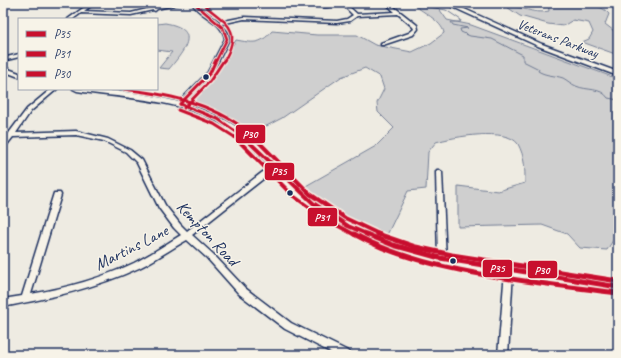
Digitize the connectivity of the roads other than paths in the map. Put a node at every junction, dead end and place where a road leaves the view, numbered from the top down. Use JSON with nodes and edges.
{"nodes":[{"id":1,"x":93,"y":3,"type":"edge"},
{"id":2,"x":147,"y":3,"type":"edge"},
{"id":3,"x":180,"y":3,"type":"edge"},
{"id":4,"x":206,"y":3,"type":"edge"},
{"id":5,"x":260,"y":3,"type":"edge"},
{"id":6,"x":386,"y":3,"type":"edge"},
{"id":7,"x":447,"y":3,"type":"edge"},
{"id":8,"x":456,"y":3,"type":"edge"},
{"id":9,"x":614,"y":3,"type":"edge"},
{"id":10,"x":194,"y":4,"type":"edge"},
{"id":11,"x":344,"y":4,"type":"edge"},
{"id":12,"x":618,"y":5,"type":"edge"},
{"id":13,"x":155,"y":10,"type":"junction"},
{"id":14,"x":80,"y":12,"type":"junction"},
{"id":15,"x":398,"y":13,"type":"junction"},
{"id":16,"x":356,"y":15,"type":"junction"},
{"id":17,"x":71,"y":18,"type":"edge"},
{"id":18,"x":218,"y":23,"type":"junction"},
{"id":19,"x":383,"y":44,"type":"dead end"},
{"id":20,"x":18,"y":55,"type":"edge"},
{"id":21,"x":3,"y":60,"type":"edge"},
{"id":22,"x":3,"y":69,"type":"edge"},
{"id":23,"x":618,"y":69,"type":"edge"},
{"id":24,"x":618,"y":74,"type":"edge"},
{"id":25,"x":18,"y":75,"type":"edge"},
{"id":26,"x":53,"y":90,"type":"edge"},
{"id":27,"x":86,"y":90,"type":"edge"},
{"id":28,"x":180,"y":104,"type":"junction"},
{"id":29,"x":11,"y":135,"type":"junction"},
{"id":30,"x":3,"y":146,"type":"edge"},
{"id":31,"x":275,"y":166,"type":"junction"},
{"id":32,"x":439,"y":172,"type":"dead end"},
{"id":33,"x":56,"y":195,"type":"dead end"},
{"id":34,"x":186,"y":236,"type":"junction"},
{"id":35,"x":442,"y":260,"type":"junction"},
{"id":36,"x":509,"y":271,"type":"junction"},
{"id":37,"x":618,"y":287,"type":"edge"},
{"id":38,"x":25,"y":299,"type":"junction"},
{"id":39,"x":3,"y":303,"type":"edge"},
{"id":40,"x":346,"y":355,"type":"edge"},
{"id":41,"x":503,"y":355,"type":"edge"}],
"edges":[{"from":1,"to":14,"type":"street"},
{"from":2,"to":13,"type":"street"},
{"from":3,"to":13,"type":"street"},
{"from":4,"to":10,"type":"street"},
{"from":5,"to":11,"type":"street"},
{"from":6,"to":15,"type":"street"},
{"from":7,"to":24,"type":"main road","name":"Veterans Parkway"},
{"from":8,"to":23,"type":"main road","name":"Veterans Parkway"},
{"from":9,"to":12,"type":"street"},
{"from":10,"to":18,"type":"street"},
{"from":11,"to":16,"type":"street"},
{"from":13,"to":14,"type":"street"},
{"from":14,"to":17,"type":"street"},
{"from":15,"to":16,"type":"street"},
{"from":15,"to":19,"type":"street"},
{"from":16,"to":18,"type":"street"},
{"from":18,"to":28,"type":"street"},
{"from":20,"to":21,"type":"street"},
{"from":22,"to":25,"type":"main road"},
{"from":26,"to":29,"type":"street"},
{"from":27,"to":28,"type":"main road"},
{"from":28,"to":31,"type":"main road"},
{"from":29,"to":30,"type":"street"},
{"from":29,"to":34,"type":"street","name":"Kempton Road"},
{"from":31,"to":34,"type":"street","name":"Martins Lane"},
{"from":31,"to":35,"type":"main road"},
{"from":32,"to":35,"type":"street"},
{"from":33,"to":38,"type":"street"},
{"from":34,"to":38,"type":"street","name":"Martins Lane"},
{"from":34,"to":40,"type":"street","name":"Kempton Road"},
{"from":35,"to":36,"type":"main road"},
{"from":36,"to":37,"type":"main road"},
{"from":36,"to":41,"type":"street"},
{"from":38,"to":39,"type":"street","name":"Martins Lane"}]}
